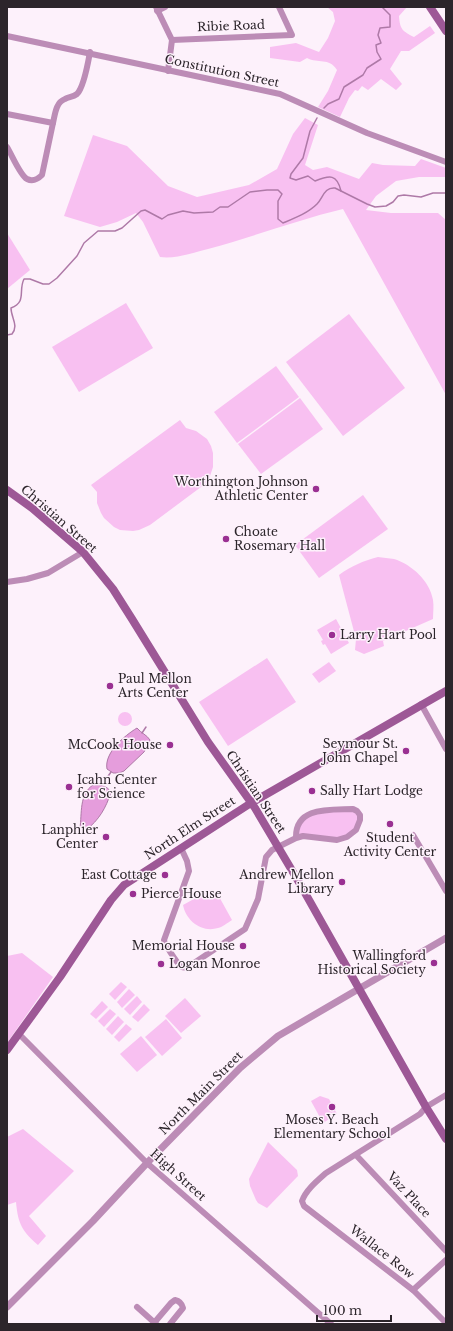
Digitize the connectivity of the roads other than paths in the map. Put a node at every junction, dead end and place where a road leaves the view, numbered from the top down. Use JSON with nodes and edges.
{"nodes":[{"id":1,"x":164,"y":7,"type":"edge"},
{"id":2,"x":279,"y":7,"type":"edge"},
{"id":3,"x":430,"y":7,"type":"edge"},
{"id":4,"x":156,"y":9,"type":"edge"},
{"id":5,"x":446,"y":31,"type":"edge"},
{"id":6,"x":7,"y":36,"type":"edge"},
{"id":7,"x":172,"y":40,"type":"junction"},
{"id":8,"x":90,"y":52,"type":"junction"},
{"id":9,"x":168,"y":71,"type":"junction"},
{"id":10,"x":7,"y":114,"type":"edge"},
{"id":11,"x":53,"y":123,"type":"junction"},
{"id":12,"x":7,"y":147,"type":"edge"},
{"id":13,"x":446,"y":162,"type":"edge"},
{"id":14,"x":7,"y":490,"type":"edge"},
{"id":15,"x":83,"y":552,"type":"junction"},
{"id":16,"x":7,"y":582,"type":"edge"},
{"id":17,"x":446,"y":691,"type":"edge"},
{"id":18,"x":421,"y":704,"type":"junction"},
{"id":19,"x":446,"y":748,"type":"edge"},
{"id":20,"x":251,"y":803,"type":"junction"},
{"id":21,"x":413,"y":835,"type":"dead end"},
{"id":22,"x":296,"y":838,"type":"junction"},
{"id":23,"x":278,"y":846,"type":"junction"},
{"id":24,"x":181,"y":848,"type":"junction"},
{"id":25,"x":446,"y":891,"type":"edge"},
{"id":26,"x":446,"y":938,"type":"edge"},
{"id":27,"x":359,"y":988,"type":"junction"},
{"id":28,"x":19,"y":1034,"type":"junction"},
{"id":29,"x":7,"y":1050,"type":"edge"},
{"id":30,"x":446,"y":1095,"type":"edge"},
{"id":31,"x":426,"y":1107,"type":"junction"},
{"id":32,"x":446,"y":1139,"type":"edge"},
{"id":33,"x":356,"y":1155,"type":"junction"},
{"id":34,"x":147,"y":1163,"type":"junction"},
{"id":35,"x":446,"y":1251,"type":"edge"},
{"id":36,"x":446,"y":1260,"type":"edge"},
{"id":37,"x":413,"y":1290,"type":"junction"},
{"id":38,"x":7,"y":1307,"type":"edge"},
{"id":39,"x":137,"y":1307,"type":"dead end"},
{"id":40,"x":155,"y":1323,"type":"edge"},
{"id":41,"x":446,"y":1323,"type":"edge"},
{"id":42,"x":170,"y":1324,"type":"edge"},
{"id":43,"x":331,"y":1324,"type":"edge"}],
"edges":[{"from":1,"to":4,"type":"street"},
{"from":2,"to":7,"type":"street","name":"Ribie Road"},
{"from":3,"to":5,"type":"main road"},
{"from":4,"to":7,"type":"street"},
{"from":6,"to":8,"type":"street","name":"Constitution Street"},
{"from":7,"to":9,"type":"street"},
{"from":8,"to":9,"type":"street","name":"Constitution Street"},
{"from":8,"to":11,"type":"street"},
{"from":9,"to":13,"type":"street","name":"Constitution Street"},
{"from":10,"to":11,"type":"street"},
{"from":11,"to":12,"type":"street"},
{"from":14,"to":15,"type":"main road","name":"Christian Street"},
{"from":15,"to":16,"type":"street"},
{"from":15,"to":20,"type":"main road","name":"Christian Street"},
{"from":17,"to":18,"type":"main road","name":"North Elm Street"},
{"from":18,"to":19,"type":"street"},
{"from":18,"to":20,"type":"main road","name":"North Elm Street"},
{"from":20,"to":23,"type":"main road","name":"Christian Street"},
{"from":20,"to":24,"type":"main road","name":"North Elm Street"},
{"from":21,"to":25,"type":"street"},
{"from":22,"to":22,"type":"street"},
{"from":22,"to":23,"type":"street"},
{"from":23,"to":24,"type":"street"},
{"from":23,"to":27,"type":"main road","name":"Christian Street"},
{"from":24,"to":28,"type":"main road","name":"North Elm Street"},
{"from":26,"to":27,"type":"street","name":"North Main Street"},
{"from":27,"to":31,"type":"main road","name":"Christian Street"},
{"from":27,"to":34,"type":"street","name":"North Main Street"},
{"from":28,"to":29,"type":"main road","name":"North Elm Street"},
{"from":28,"to":34,"type":"street","name":"High Street"},
{"from":30,"to":31,"type":"street"},
{"from":31,"to":32,"type":"main road","name":"Christian Street"},
{"from":31,"to":33,"type":"street"},
{"from":33,"to":35,"type":"street","name":"Vaz Place"},
{"from":33,"to":37,"type":"street","name":"Wallace Row"},
{"from":34,"to":38,"type":"street","name":"North Main Street"},
{"from":34,"to":43,"type":"street","name":"High Street"},
{"from":36,"to":37,"type":"street"},
{"from":37,"to":41,"type":"street","name":"Wallace Row"},
{"from":39,"to":40,"type":"street"},
{"from":40,"to":42,"type":"street"}]}
